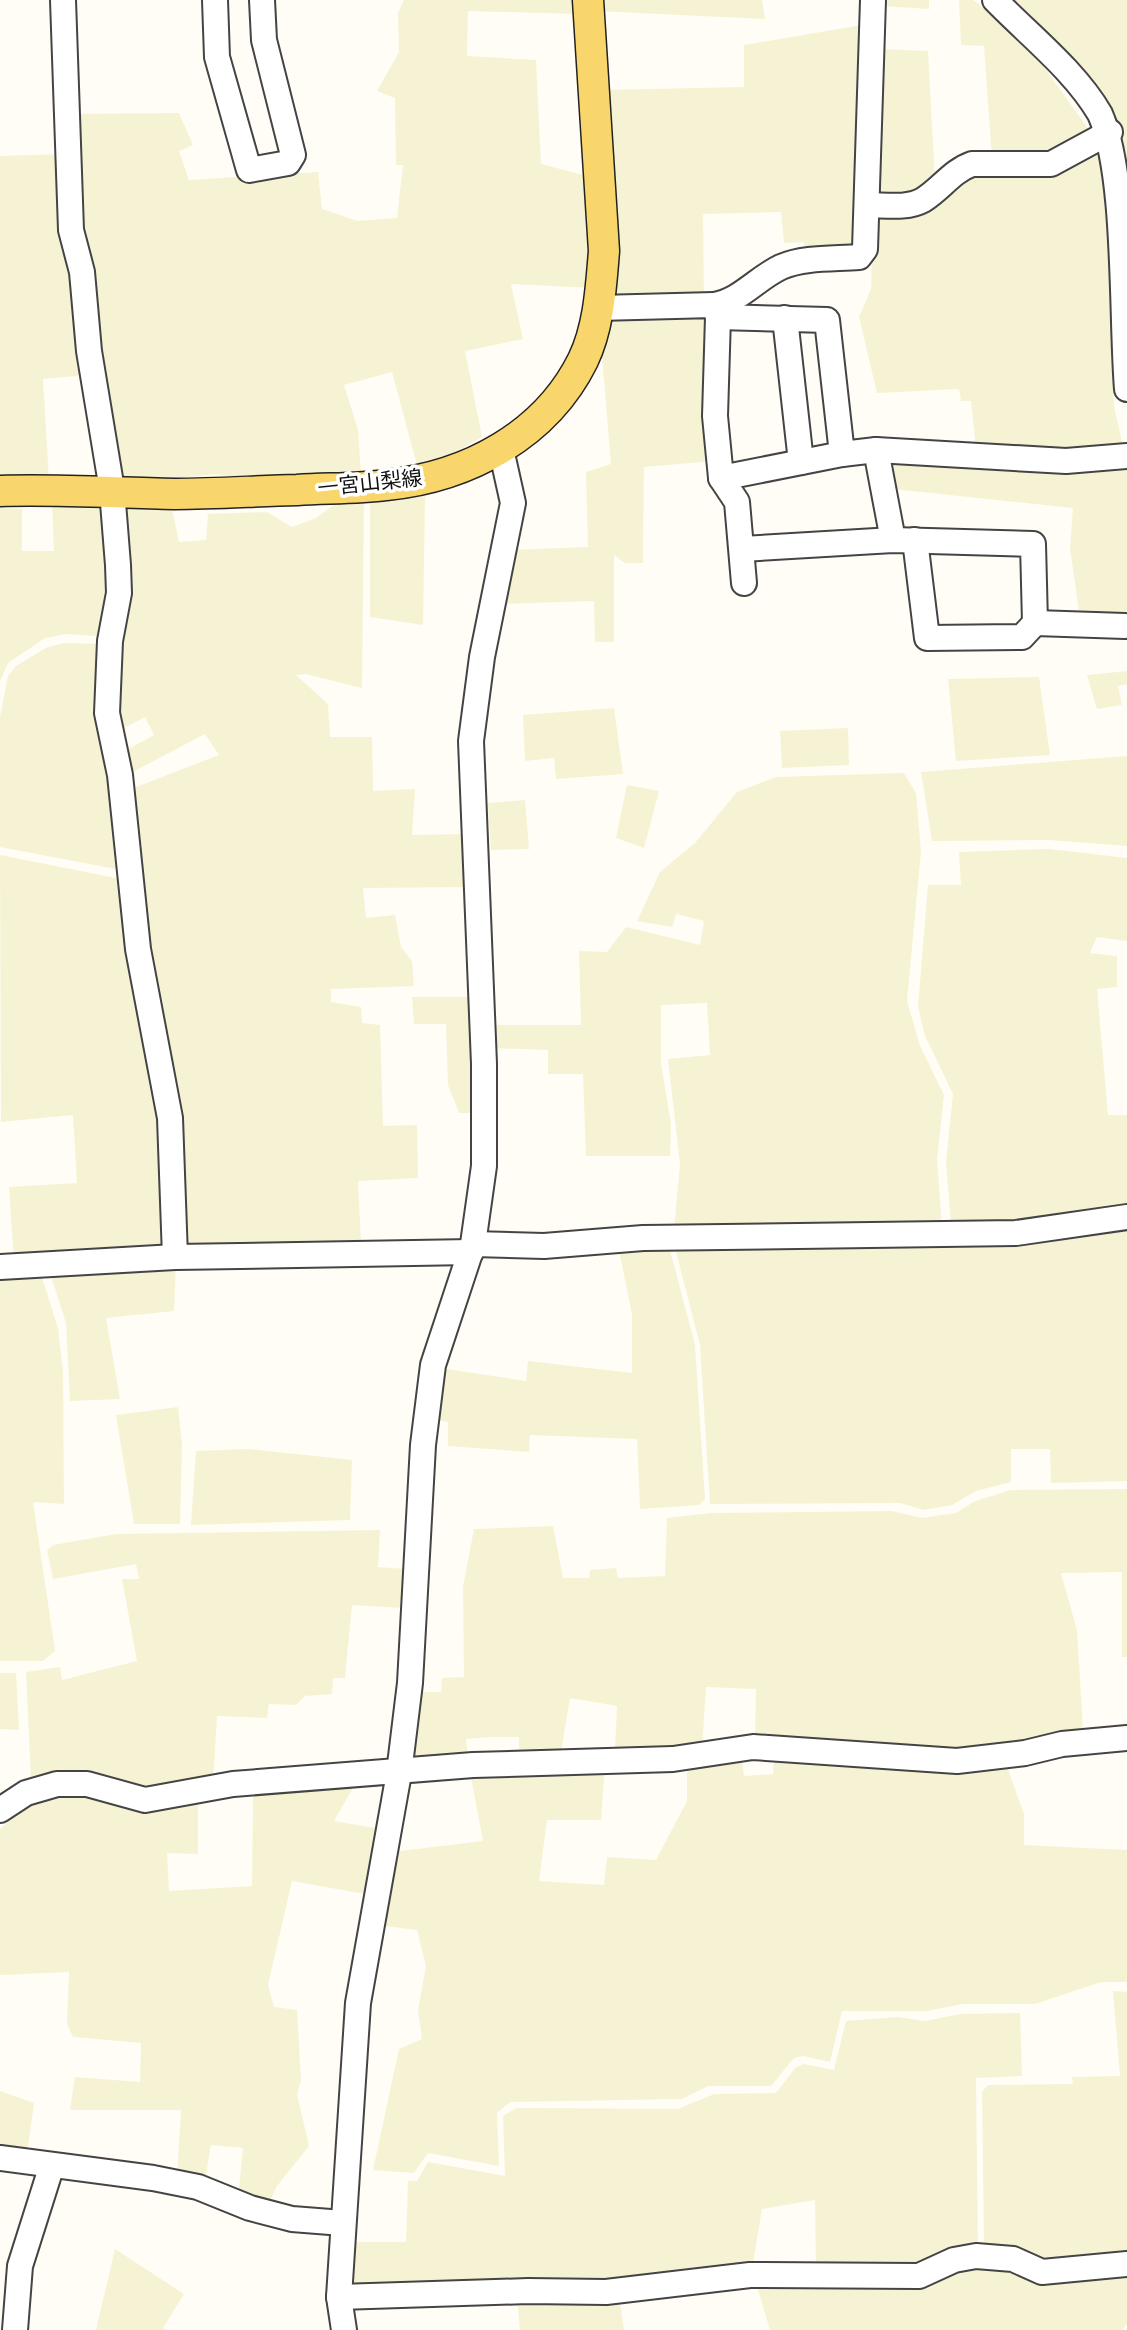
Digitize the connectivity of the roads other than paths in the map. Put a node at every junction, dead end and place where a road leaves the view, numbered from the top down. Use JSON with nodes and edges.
{"nodes":[{"id":1,"x":63,"y":0,"type":"edge"},
{"id":2,"x":215,"y":0,"type":"edge"},
{"id":3,"x":262,"y":0,"type":"edge"},
{"id":4,"x":588,"y":0,"type":"edge"},
{"id":5,"x":873,"y":0,"type":"edge"},
{"id":6,"x":995,"y":0,"type":"edge"},
{"id":7,"x":1110,"y":132,"type":"junction"},
{"id":8,"x":868,"y":205,"type":"junction"},
{"id":9,"x":598,"y":308,"type":"junction"},
{"id":10,"x":716,"y":311,"type":"junction"},
{"id":11,"x":785,"y":318,"type":"junction"},
{"id":12,"x":1127,"y":389,"type":"edge"},
{"id":13,"x":501,"y":449,"type":"junction"},
{"id":14,"x":876,"y":450,"type":"junction"},
{"id":15,"x":842,"y":454,"type":"junction"},
{"id":16,"x":1127,"y":456,"type":"edge"},
{"id":17,"x":801,"y":462,"type":"junction"},
{"id":18,"x":721,"y":478,"type":"junction"},
{"id":19,"x":112,"y":490,"type":"junction"},
{"id":20,"x":0,"y":491,"type":"edge"},
{"id":21,"x":904,"y":540,"type":"junction"},
{"id":22,"x":742,"y":549,"type":"junction"},
{"id":23,"x":744,"y":583,"type":"dead end"},
{"id":24,"x":1035,"y":623,"type":"junction"},
{"id":25,"x":1125,"y":626,"type":"dead end"},
{"id":26,"x":1127,"y":1217,"type":"edge"},
{"id":27,"x":472,"y":1248,"type":"junction"},
{"id":28,"x":175,"y":1257,"type":"junction"},
{"id":29,"x":0,"y":1267,"type":"edge"},
{"id":30,"x":1127,"y":1738,"type":"edge"},
{"id":31,"x":399,"y":1773,"type":"junction"},
{"id":32,"x":0,"y":1810,"type":"edge"},
{"id":33,"x":0,"y":2158,"type":"edge"},
{"id":34,"x":52,"y":2165,"type":"junction"},
{"id":35,"x":343,"y":2223,"type":"junction"},
{"id":36,"x":1127,"y":2264,"type":"edge"},
{"id":37,"x":339,"y":2297,"type":"junction"},
{"id":38,"x":15,"y":2330,"type":"edge"},
{"id":39,"x":344,"y":2330,"type":"edge"}],
"edges":[{"from":1,"to":19,"type":"street"},
{"from":2,"to":3,"type":"street"},
{"from":4,"to":9,"type":"main road","name":"一宮山梨線"},
{"from":5,"to":8,"type":"street"},
{"from":6,"to":7,"type":"street"},
{"from":7,"to":8,"type":"street"},
{"from":7,"to":12,"type":"street"},
{"from":8,"to":10,"type":"street"},
{"from":9,"to":10,"type":"street"},
{"from":9,"to":13,"type":"main road","name":"一宮山梨線"},
{"from":10,"to":11,"type":"street"},
{"from":10,"to":18,"type":"street"},
{"from":11,"to":15,"type":"street"},
{"from":11,"to":17,"type":"street"},
{"from":13,"to":19,"type":"main road","name":"一宮山梨線"},
{"from":13,"to":27,"type":"street"},
{"from":14,"to":15,"type":"street"},
{"from":14,"to":16,"type":"street"},
{"from":14,"to":21,"type":"street"},
{"from":15,"to":17,"type":"street"},
{"from":17,"to":18,"type":"street"},
{"from":18,"to":22,"type":"street"},
{"from":19,"to":20,"type":"main road","name":"一宮山梨線"},
{"from":19,"to":28,"type":"street"},
{"from":21,"to":22,"type":"street"},
{"from":21,"to":24,"type":"street"},
{"from":21,"to":24,"type":"street"},
{"from":22,"to":23,"type":"street"},
{"from":24,"to":25,"type":"street"},
{"from":26,"to":27,"type":"street"},
{"from":27,"to":28,"type":"street"},
{"from":27,"to":31,"type":"street"},
{"from":28,"to":29,"type":"street"},
{"from":30,"to":31,"type":"street"},
{"from":31,"to":32,"type":"street"},
{"from":31,"to":35,"type":"street"},
{"from":33,"to":34,"type":"street"},
{"from":34,"to":35,"type":"street"},
{"from":34,"to":38,"type":"street"},
{"from":35,"to":37,"type":"street"},
{"from":36,"to":37,"type":"street"},
{"from":37,"to":39,"type":"street"}]}
